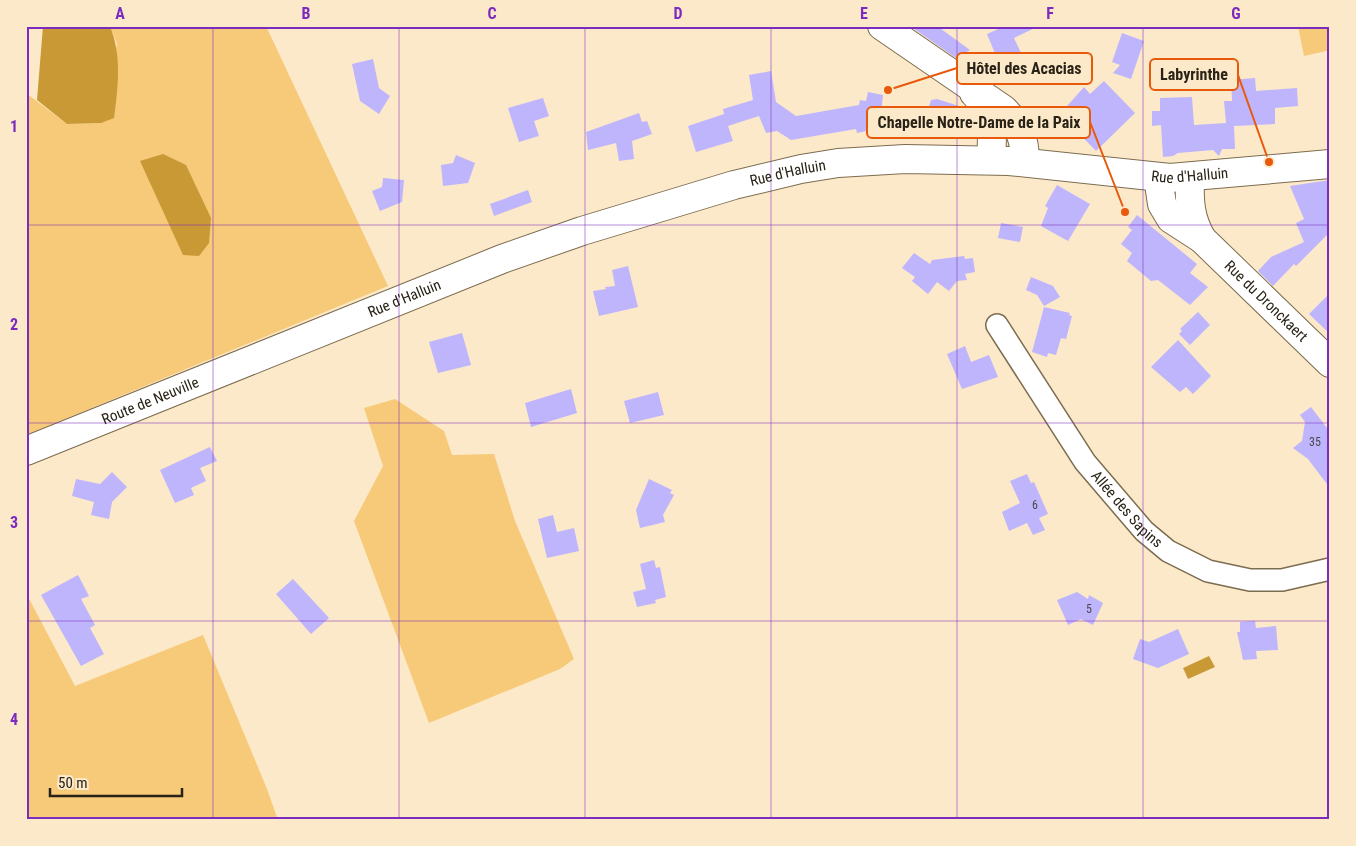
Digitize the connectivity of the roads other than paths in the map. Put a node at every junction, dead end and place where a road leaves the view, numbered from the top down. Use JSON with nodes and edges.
{"nodes":[{"id":1,"x":882,"y":26,"type":"edge"},
{"id":2,"x":966,"y":85,"type":"junction"},
{"id":3,"x":991,"y":160,"type":"junction"},
{"id":4,"x":1025,"y":161,"type":"junction"},
{"id":5,"x":1330,"y":164,"type":"edge"},
{"id":6,"x":1158,"y":177,"type":"junction"},
{"id":7,"x":1190,"y":177,"type":"junction"},
{"id":8,"x":1202,"y":240,"type":"junction"},
{"id":9,"x":997,"y":324,"type":"dead end"},
{"id":10,"x":274,"y":351,"type":"joint"},
{"id":11,"x":1330,"y":363,"type":"edge"},
{"id":12,"x":26,"y":451,"type":"edge"},
{"id":13,"x":1330,"y":569,"type":"edge"}],
"edges":[{"from":1,"to":2,"type":"main road"},
{"from":2,"to":3,"type":"main road"},
{"from":2,"to":4,"type":"main road"},
{"from":3,"to":4,"type":"main road","name":"Rue d'Halluin"},
{"from":3,"to":10,"type":"main road","name":"Rue d'Halluin"},
{"from":4,"to":6,"type":"main road","name":"Rue d'Halluin"},
{"from":5,"to":7,"type":"main road","name":"Rue d'Halluin"},
{"from":6,"to":7,"type":"main road","name":"Rue d'Halluin"},
{"from":6,"to":8,"type":"main road","name":"Rue du Dronckaert"},
{"from":7,"to":8,"type":"main road","name":"Rue du Dronckaert"},
{"from":8,"to":11,"type":"main road","name":"Rue du Dronckaert"},
{"from":9,"to":13,"type":"street","name":"Allée des Sapins"},
{"from":10,"to":12,"type":"main road","name":"Route de Neuville"}]}
